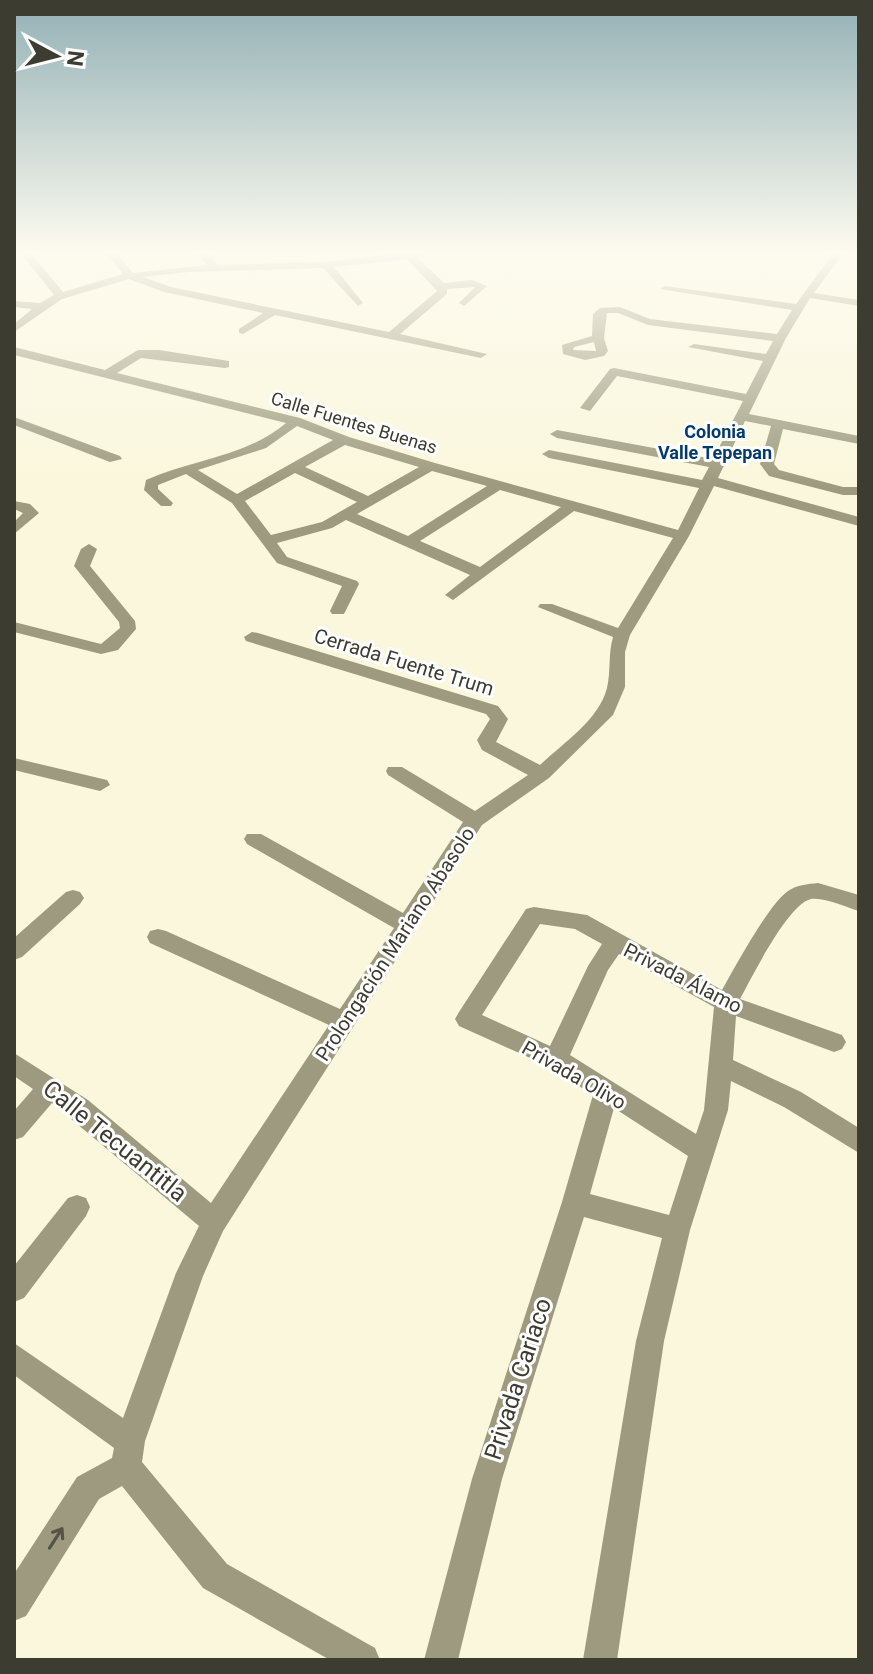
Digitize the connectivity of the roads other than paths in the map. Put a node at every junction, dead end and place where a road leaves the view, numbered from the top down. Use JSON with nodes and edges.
{"nodes":[{"id":1,"x":246,"y":329,"type":"edge"},
{"id":2,"x":357,"y":329,"type":"edge"},
{"id":3,"x":399,"y":329,"type":"edge"},
{"id":4,"x":598,"y":329,"type":"edge"},
{"id":5,"x":707,"y":329,"type":"edge"},
{"id":6,"x":786,"y":329,"type":"edge"},
{"id":7,"x":243,"y":331,"type":"dead end"},
{"id":8,"x":391,"y":336,"type":"junction"},
{"id":9,"x":598,"y":338,"type":"dead end"},
{"id":10,"x":780,"y":338,"type":"junction"},
{"id":11,"x":694,"y":347,"type":"dead end"},
{"id":12,"x":14,"y":351,"type":"edge"},
{"id":13,"x":481,"y":354,"type":"dead end"},
{"id":14,"x":769,"y":358,"type":"junction"},
{"id":15,"x":225,"y":364,"type":"dead end"},
{"id":16,"x":107,"y":374,"type":"junction"},
{"id":17,"x":744,"y":407,"type":"junction"},
{"id":18,"x":586,"y":408,"type":"dead end"},
{"id":19,"x":14,"y":421,"type":"edge"},
{"id":20,"x":295,"y":421,"type":"junction"},
{"id":21,"x":778,"y":424,"type":"junction"},
{"id":22,"x":557,"y":434,"type":"dead end"},
{"id":23,"x":344,"y":440,"type":"junction"},
{"id":24,"x":859,"y":440,"type":"edge"},
{"id":25,"x":549,"y":454,"type":"dead end"},
{"id":26,"x":115,"y":459,"type":"dead end"},
{"id":27,"x":430,"y":466,"type":"junction"},
{"id":28,"x":296,"y":468,"type":"junction"},
{"id":29,"x":188,"y":469,"type":"junction"},
{"id":30,"x":711,"y":476,"type":"junction"},
{"id":31,"x":498,"y":485,"type":"junction"},
{"id":32,"x":859,"y":491,"type":"edge"},
{"id":33,"x":237,"y":500,"type":"junction"},
{"id":34,"x":370,"y":502,"type":"junction"},
{"id":35,"x":166,"y":503,"type":"dead end"},
{"id":36,"x":14,"y":505,"type":"edge"},
{"id":37,"x":571,"y":506,"type":"junction"},
{"id":38,"x":347,"y":515,"type":"junction"},
{"id":39,"x":859,"y":522,"type":"edge"},
{"id":40,"x":14,"y":530,"type":"edge"},
{"id":41,"x":682,"y":536,"type":"junction"},
{"id":42,"x":266,"y":541,"type":"junction"},
{"id":43,"x":410,"y":541,"type":"junction"},
{"id":44,"x":89,"y":549,"type":"dead end"},
{"id":45,"x":482,"y":574,"type":"junction"},
{"id":46,"x":453,"y":595,"type":"dead end"},
{"id":47,"x":546,"y":607,"type":"dead end"},
{"id":48,"x":338,"y":611,"type":"dead end"},
{"id":49,"x":14,"y":627,"type":"edge"},
{"id":50,"x":622,"y":635,"type":"junction"},
{"id":51,"x":252,"y":637,"type":"dead end"},
{"id":52,"x":14,"y":764,"type":"edge"},
{"id":53,"x":395,"y":771,"type":"dead end"},
{"id":54,"x":542,"y":774,"type":"junction"},
{"id":55,"x":100,"y":785,"type":"dead end"},
{"id":56,"x":475,"y":820,"type":"junction"},
{"id":57,"x":254,"y":839,"type":"dead end"},
{"id":58,"x":73,"y":898,"type":"dead end"},
{"id":59,"x":859,"y":903,"type":"edge"},
{"id":60,"x":534,"y":915,"type":"joint"},
{"id":61,"x":407,"y":925,"type":"junction"},
{"id":62,"x":158,"y":937,"type":"dead end"},
{"id":63,"x":615,"y":942,"type":"junction"},
{"id":64,"x":14,"y":951,"type":"edge"},
{"id":65,"x":726,"y":1003,"type":"junction"},
{"id":66,"x":346,"y":1022,"type":"junction"},
{"id":67,"x":834,"y":1042,"type":"dead end"},
{"id":68,"x":556,"y":1059,"type":"junction"},
{"id":69,"x":14,"y":1063,"type":"edge"},
{"id":70,"x":721,"y":1066,"type":"junction"},
{"id":71,"x":50,"y":1087,"type":"junction"},
{"id":72,"x":606,"y":1093,"type":"junction"},
{"id":73,"x":14,"y":1129,"type":"edge"},
{"id":74,"x":859,"y":1142,"type":"edge"},
{"id":75,"x":702,"y":1151,"type":"junction"},
{"id":76,"x":575,"y":1202,"type":"junction"},
{"id":77,"x":77,"y":1207,"type":"dead end"},
{"id":78,"x":214,"y":1222,"type":"junction"},
{"id":79,"x":677,"y":1230,"type":"junction"},
{"id":80,"x":14,"y":1288,"type":"edge"},
{"id":81,"x":14,"y":1357,"type":"edge"},
{"id":82,"x":128,"y":1454,"type":"junction"},
{"id":83,"x":14,"y":1604,"type":"edge"},
{"id":84,"x":363,"y":1660,"type":"edge"},
{"id":85,"x":441,"y":1660,"type":"edge"},
{"id":86,"x":600,"y":1660,"type":"edge"}],
"edges":[{"from":1,"to":7,"type":"street"},
{"from":2,"to":8,"type":"street"},
{"from":3,"to":8,"type":"street"},
{"from":4,"to":9,"type":"street"},
{"from":5,"to":10,"type":"street"},
{"from":6,"to":10,"type":"street","name":"Prolongación Mariano Abasolo"},
{"from":8,"to":13,"type":"street"},
{"from":10,"to":14,"type":"street","name":"Prolongación Mariano Abasolo"},
{"from":11,"to":14,"type":"street"},
{"from":12,"to":16,"type":"street","name":"Calle Fuentes Buenas"},
{"from":14,"to":17,"type":"street","name":"Prolongación Mariano Abasolo"},
{"from":15,"to":16,"type":"street"},
{"from":16,"to":20,"type":"street","name":"Calle Fuentes Buenas"},
{"from":17,"to":18,"type":"street"},
{"from":17,"to":21,"type":"street"},
{"from":17,"to":30,"type":"street","name":"Prolongación Mariano Abasolo"},
{"from":19,"to":26,"type":"street"},
{"from":20,"to":23,"type":"street","name":"Calle Fuentes Buenas"},
{"from":20,"to":29,"type":"street"},
{"from":21,"to":24,"type":"street"},
{"from":21,"to":32,"type":"street"},
{"from":22,"to":30,"type":"street"},
{"from":23,"to":27,"type":"street","name":"Calle Fuentes Buenas"},
{"from":23,"to":28,"type":"street"},
{"from":25,"to":30,"type":"street"},
{"from":27,"to":31,"type":"street","name":"Calle Fuentes Buenas"},
{"from":27,"to":34,"type":"street"},
{"from":28,"to":33,"type":"street"},
{"from":28,"to":34,"type":"street"},
{"from":29,"to":33,"type":"street"},
{"from":29,"to":35,"type":"street"},
{"from":30,"to":39,"type":"street"},
{"from":30,"to":41,"type":"street","name":"Prolongación Mariano Abasolo"},
{"from":31,"to":37,"type":"street","name":"Calle Fuentes Buenas"},
{"from":31,"to":43,"type":"street"},
{"from":33,"to":42,"type":"street"},
{"from":34,"to":38,"type":"street"},
{"from":36,"to":40,"type":"street"},
{"from":37,"to":41,"type":"street","name":"Calle Fuentes Buenas"},
{"from":37,"to":45,"type":"street"},
{"from":38,"to":42,"type":"street"},
{"from":38,"to":43,"type":"street"},
{"from":41,"to":50,"type":"street","name":"Prolongación Mariano Abasolo"},
{"from":42,"to":48,"type":"street"},
{"from":43,"to":45,"type":"street"},
{"from":44,"to":49,"type":"street"},
{"from":45,"to":46,"type":"street"},
{"from":47,"to":50,"type":"street"},
{"from":50,"to":54,"type":"street","name":"Prolongación Mariano Abasolo"},
{"from":51,"to":54,"type":"street","name":"Cerrada Fuente Trum"},
{"from":52,"to":55,"type":"street"},
{"from":53,"to":56,"type":"street"},
{"from":54,"to":56,"type":"street","name":"Prolongación Mariano Abasolo"},
{"from":56,"to":61,"type":"street","name":"Prolongación Mariano Abasolo"},
{"from":57,"to":61,"type":"street"},
{"from":58,"to":64,"type":"street"},
{"from":59,"to":65,"type":"street"},
{"from":60,"to":63,"type":"street","name":"Privada Álamo"},
{"from":60,"to":68,"type":"street","name":"Privada Olivo"},
{"from":61,"to":66,"type":"street","name":"Prolongación Mariano Abasolo"},
{"from":62,"to":66,"type":"street"},
{"from":63,"to":65,"type":"street","name":"Privada Álamo"},
{"from":63,"to":68,"type":"street"},
{"from":65,"to":67,"type":"street","name":"Privada Álamo"},
{"from":65,"to":70,"type":"street"},
{"from":66,"to":78,"type":"street","name":"Prolongación Mariano Abasolo"},
{"from":68,"to":72,"type":"street","name":"Privada Olivo"},
{"from":69,"to":71,"type":"street","name":"Calle Tecuantitla"},
{"from":70,"to":74,"type":"street"},
{"from":70,"to":75,"type":"street"},
{"from":71,"to":73,"type":"street"},
{"from":71,"to":78,"type":"street","name":"Calle Tecuantitla"},
{"from":72,"to":75,"type":"street","name":"Privada Olivo"},
{"from":72,"to":76,"type":"street","name":"Privada Cariaco"},
{"from":75,"to":79,"type":"street"},
{"from":76,"to":79,"type":"street"},
{"from":76,"to":85,"type":"street","name":"Privada Cariaco"},
{"from":77,"to":80,"type":"street"},
{"from":78,"to":82,"type":"street","name":"Prolongación Mariano Abasolo"},
{"from":79,"to":86,"type":"street"},
{"from":81,"to":82,"type":"street"},
{"from":83,"to":82,"type":"street","one_way":true},
{"from":82,"to":84,"type":"street"}]}
